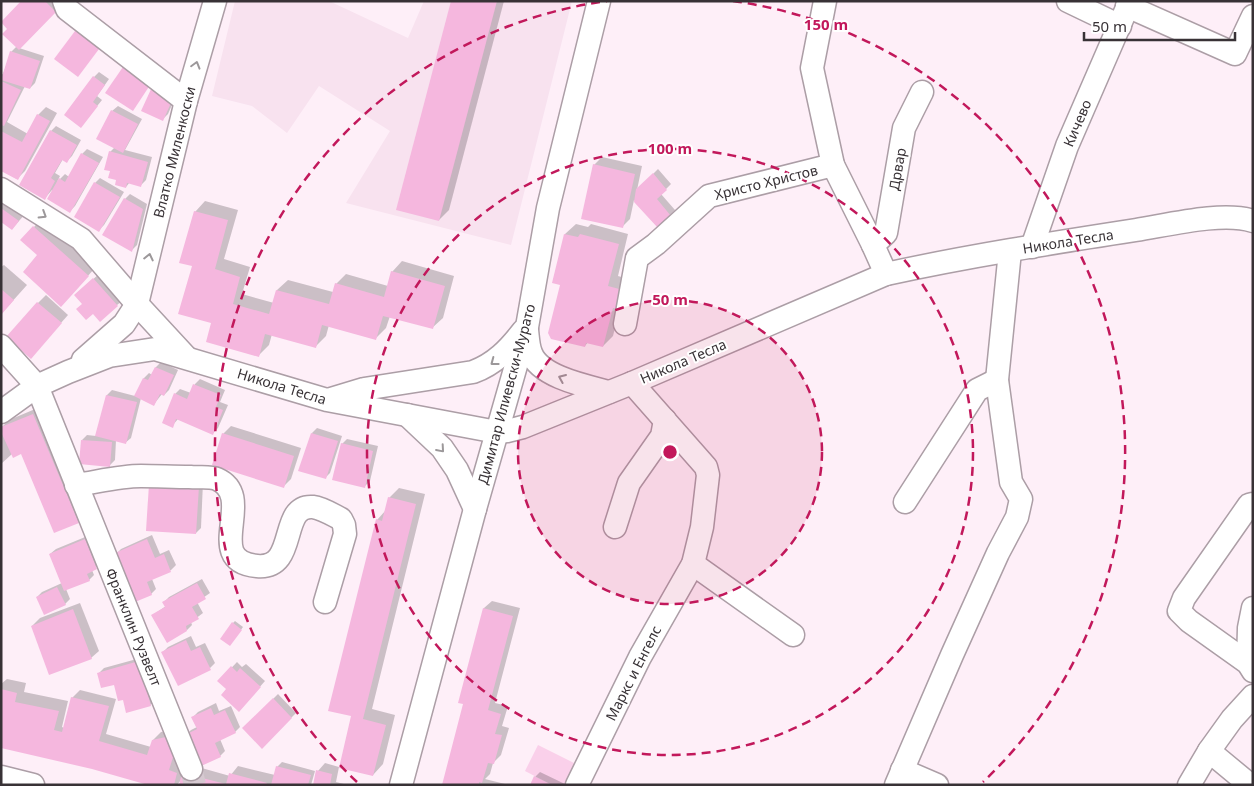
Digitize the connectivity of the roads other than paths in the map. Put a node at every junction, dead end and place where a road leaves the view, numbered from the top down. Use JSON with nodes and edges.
{"nodes":[{"id":1,"x":64,"y":1,"type":"edge"},
{"id":2,"x":215,"y":1,"type":"edge"},
{"id":3,"x":599,"y":1,"type":"edge"},
{"id":4,"x":825,"y":1,"type":"edge"},
{"id":5,"x":1068,"y":1,"type":"edge"},
{"id":6,"x":1126,"y":11,"type":"edge"},
{"id":7,"x":1253,"y":16,"type":"edge"},
{"id":8,"x":922,"y":92,"type":"dead end"},
{"id":9,"x":186,"y":101,"type":"junction"},
{"id":10,"x":833,"y":165,"type":"junction"},
{"id":11,"x":1,"y":189,"type":"edge"},
{"id":12,"x":1253,"y":221,"type":"edge"},
{"id":13,"x":873,"y":245,"type":"junction"},
{"id":14,"x":1021,"y":249,"type":"junction"},
{"id":15,"x":886,"y":274,"type":"junction"},
{"id":16,"x":137,"y":304,"type":"junction"},
{"id":17,"x":625,"y":324,"type":"dead end"},
{"id":18,"x":527,"y":327,"type":"junction"},
{"id":19,"x":1,"y":346,"type":"edge"},
{"id":20,"x":186,"y":357,"type":"junction"},
{"id":21,"x":68,"y":372,"type":"junction"},
{"id":22,"x":997,"y":380,"type":"junction"},
{"id":23,"x":632,"y":383,"type":"junction"},
{"id":24,"x":36,"y":386,"type":"junction"},
{"id":25,"x":609,"y":392,"type":"junction"},
{"id":26,"x":327,"y":400,"type":"junction"},
{"id":27,"x":1,"y":412,"type":"edge"},
{"id":28,"x":406,"y":415,"type":"junction"},
{"id":29,"x":665,"y":420,"type":"junction"},
{"id":30,"x":497,"y":432,"type":"junction"},
{"id":31,"x":76,"y":485,"type":"junction"},
{"id":32,"x":905,"y":502,"type":"dead end"},
{"id":33,"x":1253,"y":504,"type":"edge"},
{"id":34,"x":475,"y":509,"type":"junction"},
{"id":35,"x":615,"y":527,"type":"dead end"},
{"id":36,"x":693,"y":564,"type":"junction"},
{"id":37,"x":325,"y":602,"type":"dead end"},
{"id":38,"x":1253,"y":608,"type":"edge"},
{"id":39,"x":793,"y":635,"type":"dead end"},
{"id":40,"x":1250,"y":667,"type":"edge"},
{"id":41,"x":1253,"y":696,"type":"edge"},
{"id":42,"x":1209,"y":751,"type":"junction"},
{"id":43,"x":192,"y":769,"type":"tunnel mouth"},
{"id":44,"x":1,"y":777,"type":"edge"},
{"id":45,"x":899,"y":778,"type":"edge"},
{"id":46,"x":33,"y":785,"type":"edge"},
{"id":47,"x":401,"y":785,"type":"edge"},
{"id":48,"x":577,"y":785,"type":"edge"},
{"id":49,"x":937,"y":785,"type":"edge"},
{"id":50,"x":1189,"y":785,"type":"edge"},
{"id":51,"x":1250,"y":785,"type":"edge"}],
"edges":[{"from":1,"to":9,"type":"street"},
{"from":9,"to":2,"type":"street","name":"Влатко Миленкоски","one_way":true},
{"from":3,"to":18,"type":"street","name":"Димитар Илиевски-Мурато"},
{"from":4,"to":10,"type":"street"},
{"from":5,"to":6,"type":"street"},
{"from":6,"to":7,"type":"street"},
{"from":6,"to":14,"type":"street","name":"Кичево"},
{"from":8,"to":13,"type":"street","name":"Дрвар"},
{"from":16,"to":9,"type":"street","name":"Влатко Миленкоски","one_way":true},
{"from":10,"to":13,"type":"street","name":"Христо Христов"},
{"from":10,"to":17,"type":"street","name":"Христо Христов"},
{"from":11,"to":16,"type":"street","one_way":true},
{"from":12,"to":14,"type":"street","name":"Никола Тесла"},
{"from":13,"to":15,"type":"street","name":"Христо Христов"},
{"from":14,"to":15,"type":"street","name":"Никола Тесла"},
{"from":14,"to":22,"type":"street","name":"Кичево"},
{"from":15,"to":23,"type":"street","name":"Никола Тесла"},
{"from":16,"to":20,"type":"street"},
{"from":16,"to":21,"type":"street"},
{"from":25,"to":18,"type":"street","one_way":true},
{"from":18,"to":26,"type":"street","one_way":true},
{"from":18,"to":30,"type":"street","name":"Димитар Илиевски-Мурато"},
{"from":19,"to":24,"type":"street","name":"Франклин Рузвелт"},
{"from":20,"to":21,"type":"street","name":"Никола Тесла"},
{"from":20,"to":26,"type":"street","name":"Никола Тесла"},
{"from":21,"to":24,"type":"street"},
{"from":22,"to":32,"type":"street"},
{"from":22,"to":45,"type":"street","name":"Кичево"},
{"from":23,"to":25,"type":"street","name":"Никола Тесла"},
{"from":23,"to":29,"type":"street","name":"Маркс и Енгелс"},
{"from":24,"to":27,"type":"street"},
{"from":24,"to":31,"type":"street","name":"Франклин Рузвелт"},
{"from":25,"to":30,"type":"street","name":"Никола Тесла"},
{"from":26,"to":28,"type":"street","name":"Никола Тесла"},
{"from":28,"to":30,"type":"street","name":"Никола Тесла"},
{"from":28,"to":34,"type":"street","one_way":true},
{"from":29,"to":35,"type":"street"},
{"from":29,"to":36,"type":"street","name":"Маркс и Енгелс"},
{"from":30,"to":34,"type":"street","name":"Димитар Илиевски-Мурато"},
{"from":31,"to":37,"type":"street"},
{"from":31,"to":43,"type":"street","name":"Франклин Рузвелт"},
{"from":33,"to":40,"type":"street"},
{"from":34,"to":47,"type":"street","name":"Димитар Илиевски-Мурато"},
{"from":36,"to":39,"type":"street"},
{"from":36,"to":48,"type":"street","name":"Маркс и Енгелс"},
{"from":38,"to":40,"type":"street"},
{"from":41,"to":42,"type":"street"},
{"from":42,"to":50,"type":"street"},
{"from":42,"to":51,"type":"street"},
{"from":44,"to":46,"type":"street"},
{"from":45,"to":49,"type":"street"}]}
